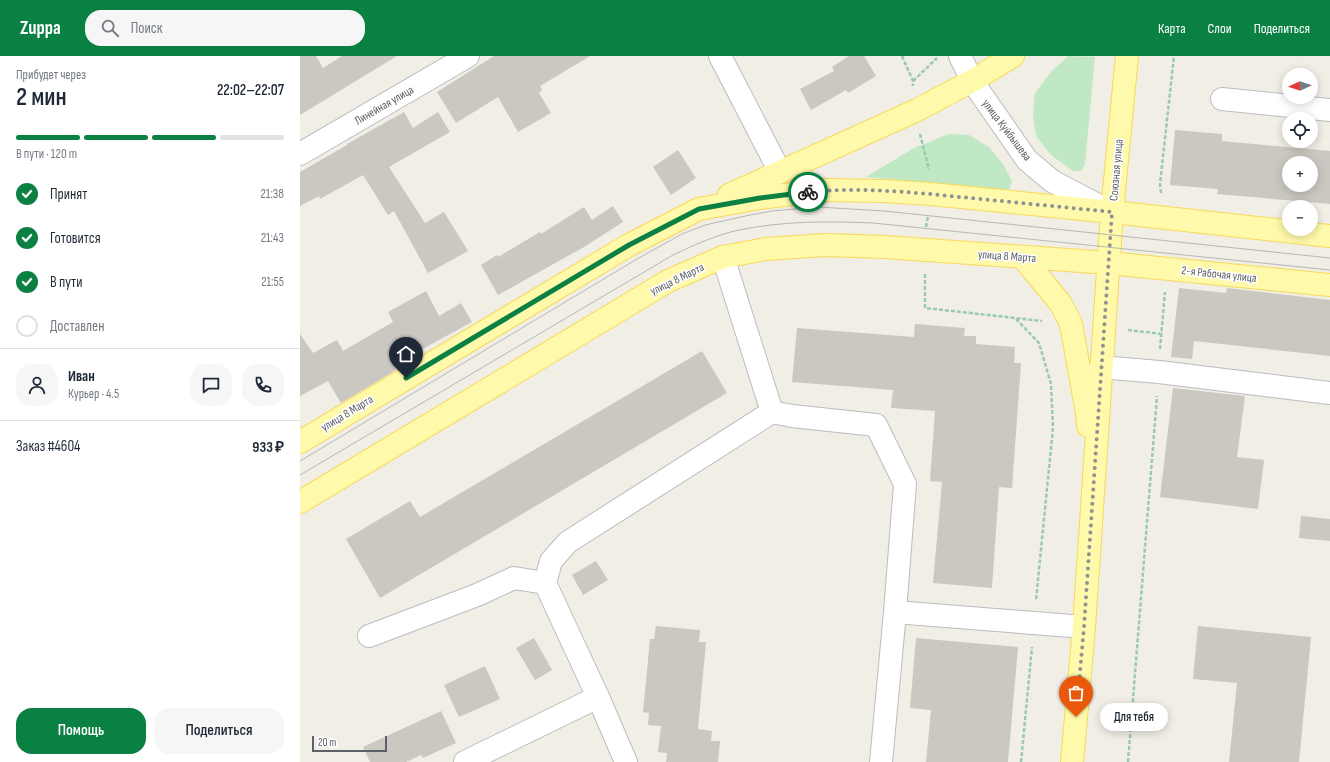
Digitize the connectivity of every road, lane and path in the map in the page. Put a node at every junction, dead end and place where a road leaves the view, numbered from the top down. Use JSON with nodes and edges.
{"nodes":[{"id":1,"x":468,"y":56,"type":"edge"},
{"id":2,"x":720,"y":56,"type":"edge"},
{"id":3,"x":902,"y":56,"type":"edge"},
{"id":4,"x":939,"y":56,"type":"edge"},
{"id":5,"x":960,"y":56,"type":"edge"},
{"id":6,"x":1127,"y":56,"type":"edge"},
{"id":7,"x":1174,"y":56,"type":"edge"},
{"id":8,"x":1011,"y":57,"type":"edge"},
{"id":9,"x":972,"y":81,"type":"junction"},
{"id":10,"x":1222,"y":99,"type":"dead end"},
{"id":11,"x":1330,"y":110,"type":"edge"},
{"id":12,"x":300,"y":154,"type":"edge"},
{"id":13,"x":780,"y":172,"type":"junction"},
{"id":14,"x":1163,"y":198,"type":"dead end"},
{"id":15,"x":699,"y":209,"type":"junction"},
{"id":16,"x":1112,"y":212,"type":"junction"},
{"id":17,"x":1330,"y":236,"type":"edge"},
{"id":18,"x":723,"y":257,"type":"junction"},
{"id":19,"x":1023,"y":258,"type":"junction"},
{"id":20,"x":1109,"y":263,"type":"junction"},
{"id":21,"x":1330,"y":285,"type":"edge"},
{"id":22,"x":1166,"y":289,"type":"dead end"},
{"id":23,"x":1016,"y":318,"type":"dead end"},
{"id":24,"x":1101,"y":367,"type":"junction"},
{"id":25,"x":1159,"y":372,"type":"junction"},
{"id":26,"x":1330,"y":393,"type":"edge"},
{"id":27,"x":772,"y":412,"type":"junction"},
{"id":28,"x":300,"y":442,"type":"edge"},
{"id":29,"x":300,"y":502,"type":"edge"},
{"id":30,"x":1091,"y":516,"type":"junction"},
{"id":31,"x":545,"y":583,"type":"junction"},
{"id":32,"x":896,"y":612,"type":"junction"},
{"id":33,"x":1034,"y":624,"type":"junction"},
{"id":34,"x":1084,"y":627,"type":"junction"},
{"id":35,"x":369,"y":636,"type":"dead end"},
{"id":36,"x":598,"y":697,"type":"junction"},
{"id":37,"x":465,"y":762,"type":"edge"},
{"id":38,"x":626,"y":762,"type":"edge"},
{"id":39,"x":880,"y":762,"type":"edge"},
{"id":40,"x":1021,"y":762,"type":"edge"},
{"id":41,"x":1072,"y":762,"type":"edge"},
{"id":42,"x":1128,"y":762,"type":"edge"}],
"edges":[{"from":1,"to":12,"type":"street","name":"Линейная улица"},
{"from":2,"to":13,"type":"street"},
{"from":3,"to":4,"type":"path"},
{"from":5,"to":9,"type":"street","name":"улица Куйбышева"},
{"from":6,"to":16,"type":"main road","name":"Союзная улица"},
{"from":7,"to":14,"type":"path"},
{"from":8,"to":9,"type":"main road"},
{"from":9,"to":13,"type":"main road"},
{"from":9,"to":16,"type":"street","name":"улица Куйбышева"},
{"from":10,"to":11,"type":"street"},
{"from":13,"to":15,"type":"main road"},
{"from":15,"to":16,"type":"main road","name":"улица 8 Марта"},
{"from":15,"to":28,"type":"main road","name":"улица 8 Марта"},
{"from":16,"to":17,"type":"main road"},
{"from":16,"to":20,"type":"main road","name":"Союзная улица"},
{"from":18,"to":19,"type":"main road","name":"улица 8 Марта"},
{"from":18,"to":27,"type":"street"},
{"from":18,"to":29,"type":"main road","name":"улица 8 Марта"},
{"from":19,"to":20,"type":"main road","name":"улица 8 Марта"},
{"from":19,"to":30,"type":"main road"},
{"from":20,"to":21,"type":"main road","name":"2-я Рабочая улица"},
{"from":20,"to":24,"type":"main road","name":"Союзная улица"},
{"from":22,"to":25,"type":"path"},
{"from":23,"to":33,"type":"path"},
{"from":24,"to":25,"type":"street"},
{"from":24,"to":30,"type":"main road","name":"Союзная улица"},
{"from":25,"to":26,"type":"street"},
{"from":25,"to":42,"type":"path"},
{"from":27,"to":31,"type":"street"},
{"from":27,"to":32,"type":"street"},
{"from":30,"to":34,"type":"main road","name":"Союзная улица"},
{"from":31,"to":35,"type":"street"},
{"from":31,"to":36,"type":"street"},
{"from":32,"to":33,"type":"street"},
{"from":32,"to":39,"type":"street"},
{"from":33,"to":34,"type":"street"},
{"from":33,"to":40,"type":"path"},
{"from":34,"to":41,"type":"main road","name":"Союзная улица"},
{"from":36,"to":37,"type":"street"},
{"from":36,"to":38,"type":"street"}]}
